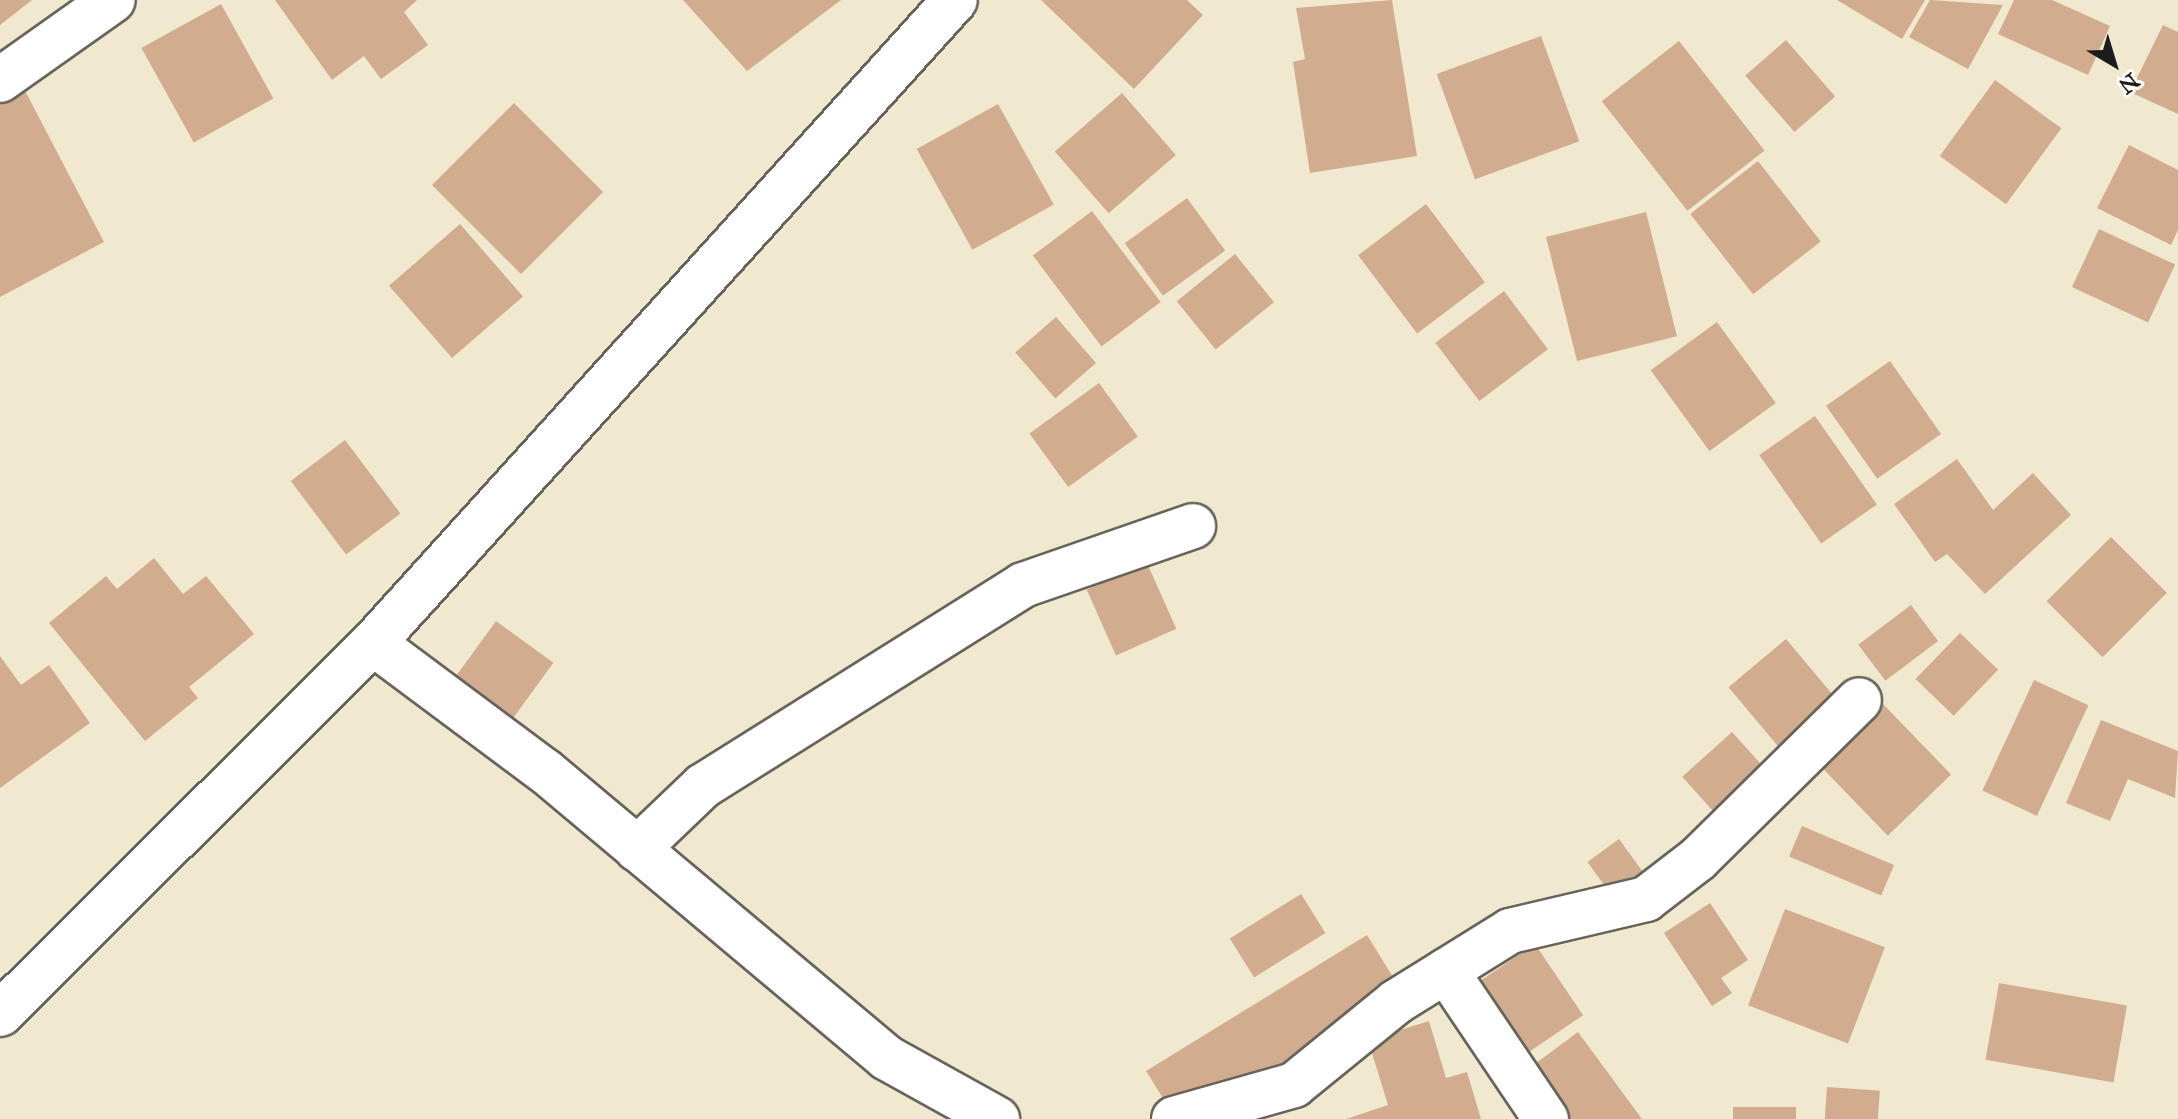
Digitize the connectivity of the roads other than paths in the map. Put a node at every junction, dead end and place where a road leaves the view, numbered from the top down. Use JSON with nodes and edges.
{"nodes":[{"id":1,"x":113,"y":0,"type":"edge"},
{"id":2,"x":955,"y":0,"type":"edge"},
{"id":3,"x":0,"y":80,"type":"edge"},
{"id":4,"x":1193,"y":526,"type":"dead end"},
{"id":5,"x":373,"y":643,"type":"junction"},
{"id":6,"x":1859,"y":700,"type":"dead end"},
{"id":7,"x":637,"y":849,"type":"junction"},
{"id":8,"x":1446,"y":971,"type":"junction"},
{"id":9,"x":8,"y":998,"type":"edge"},
{"id":10,"x":997,"y":1119,"type":"edge"},
{"id":11,"x":1174,"y":1119,"type":"edge"},
{"id":12,"x":1546,"y":1119,"type":"edge"}],
"edges":[{"from":1,"to":3,"type":"street"},
{"from":2,"to":5,"type":"street"},
{"from":4,"to":7,"type":"street"},
{"from":5,"to":7,"type":"street"},
{"from":5,"to":9,"type":"street"},
{"from":6,"to":8,"type":"street"},
{"from":7,"to":10,"type":"street"},
{"from":8,"to":11,"type":"street"},
{"from":8,"to":12,"type":"street"}]}
